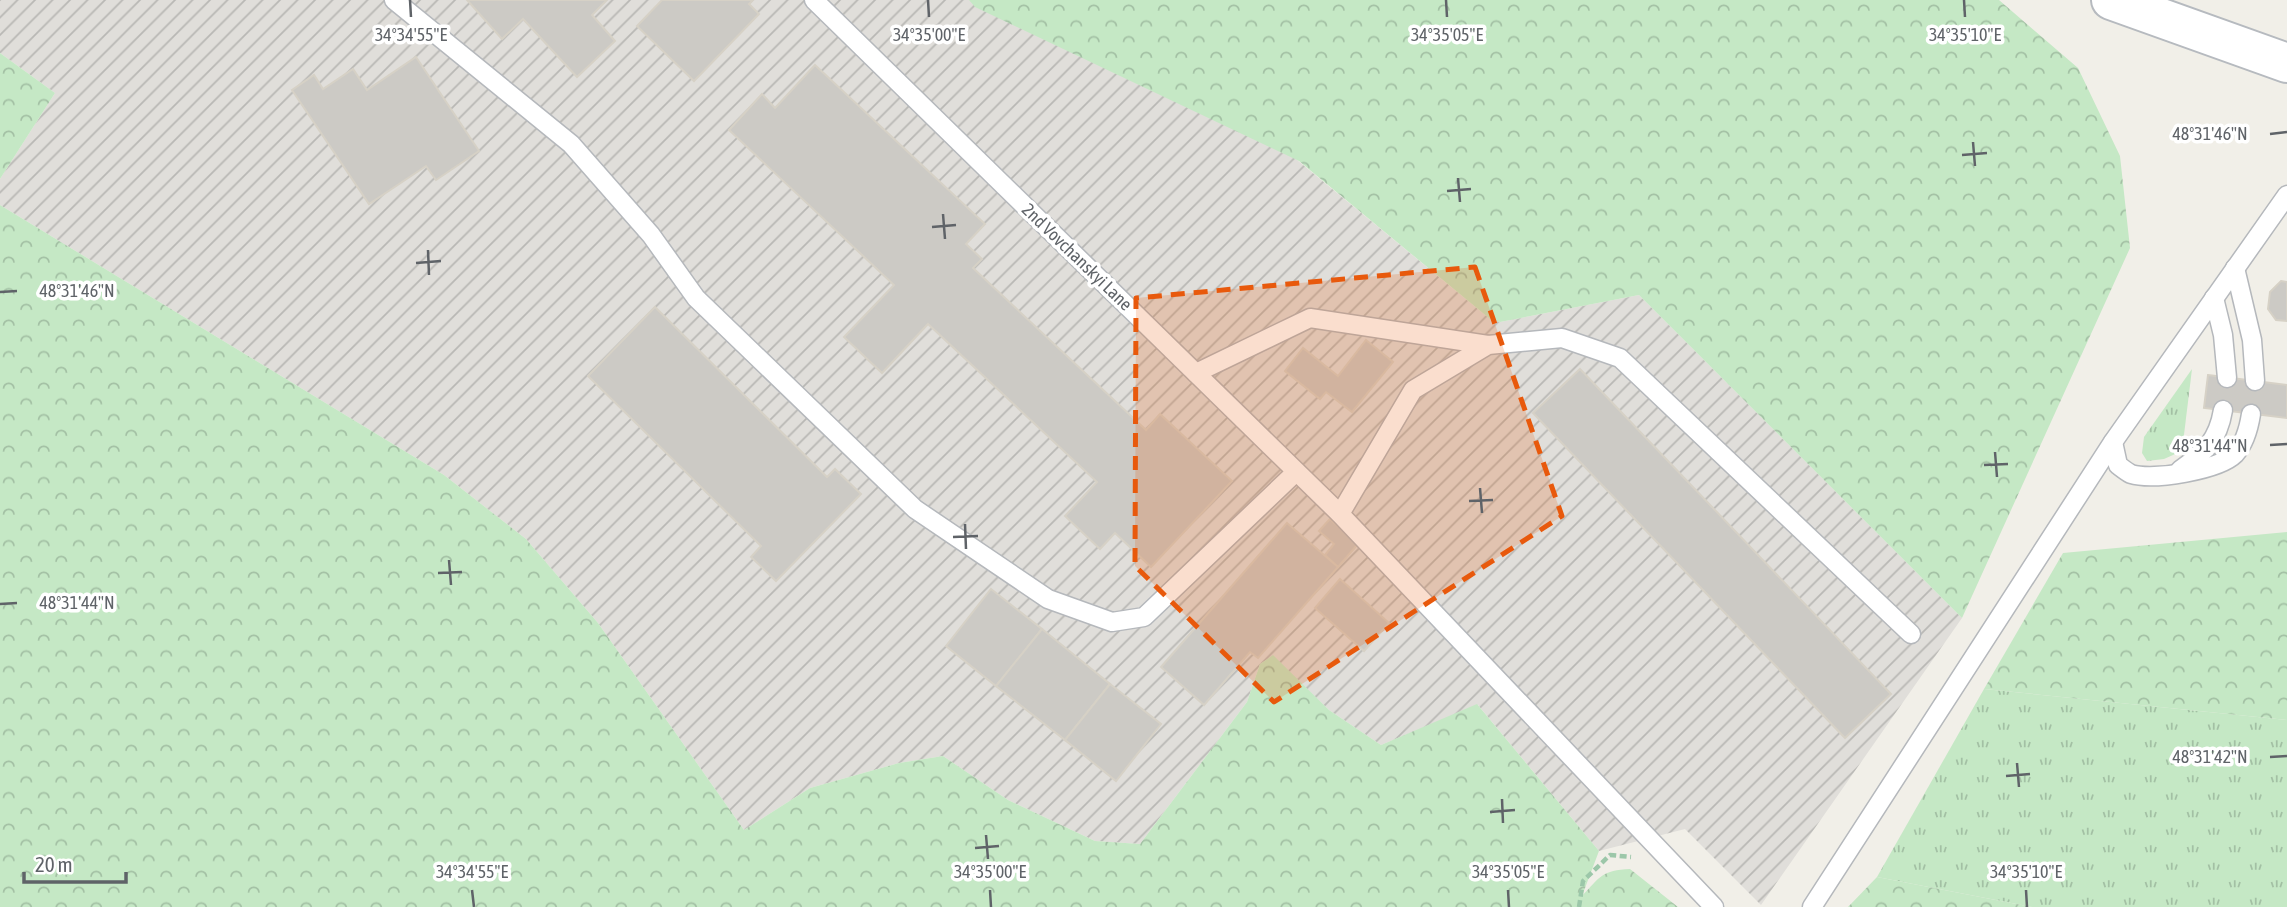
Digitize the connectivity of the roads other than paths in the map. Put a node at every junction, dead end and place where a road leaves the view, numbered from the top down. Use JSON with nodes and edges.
{"nodes":[{"id":1,"x":394,"y":0,"type":"edge"},
{"id":2,"x":814,"y":0,"type":"edge"},
{"id":3,"x":2111,"y":0,"type":"edge"},
{"id":4,"x":2280,"y":68,"type":"edge"},
{"id":5,"x":2287,"y":195,"type":"edge"},
{"id":6,"x":2235,"y":268,"type":"junction"},
{"id":7,"x":2214,"y":298,"type":"junction"},
{"id":8,"x":1489,"y":345,"type":"junction"},
{"id":9,"x":1196,"y":373,"type":"junction"},
{"id":10,"x":2227,"y":378,"type":"dead end"},
{"id":11,"x":2255,"y":381,"type":"dead end"},
{"id":12,"x":2223,"y":410,"type":"dead end"},
{"id":13,"x":2251,"y":414,"type":"dead end"},
{"id":14,"x":2113,"y":442,"type":"junction"},
{"id":15,"x":1296,"y":472,"type":"junction"},
{"id":16,"x":2175,"y":473,"type":"junction"},
{"id":17,"x":1340,"y":514,"type":"junction"},
{"id":18,"x":1910,"y":634,"type":"dead end"},
{"id":19,"x":1714,"y":907,"type":"edge"},
{"id":20,"x":1812,"y":907,"type":"edge"}],
"edges":[{"from":1,"to":15,"type":"lane"},
{"from":2,"to":9,"type":"lane","name":"2nd Vovchanskyi Lane"},
{"from":3,"to":4,"type":"street"},
{"from":5,"to":6,"type":"lane"},
{"from":6,"to":7,"type":"lane"},
{"from":6,"to":11,"type":"lane"},
{"from":7,"to":10,"type":"lane"},
{"from":7,"to":14,"type":"lane"},
{"from":8,"to":9,"type":"lane"},
{"from":8,"to":17,"type":"lane"},
{"from":8,"to":18,"type":"lane"},
{"from":9,"to":15,"type":"lane","name":"2nd Vovchanskyi Lane"},
{"from":12,"to":16,"type":"lane"},
{"from":13,"to":16,"type":"lane"},
{"from":14,"to":16,"type":"lane"},
{"from":14,"to":20,"type":"lane"},
{"from":15,"to":17,"type":"lane","name":"2nd Vovchanskyi Lane"},
{"from":17,"to":19,"type":"lane","name":"2nd Vovchanskyi Lane"}]}
